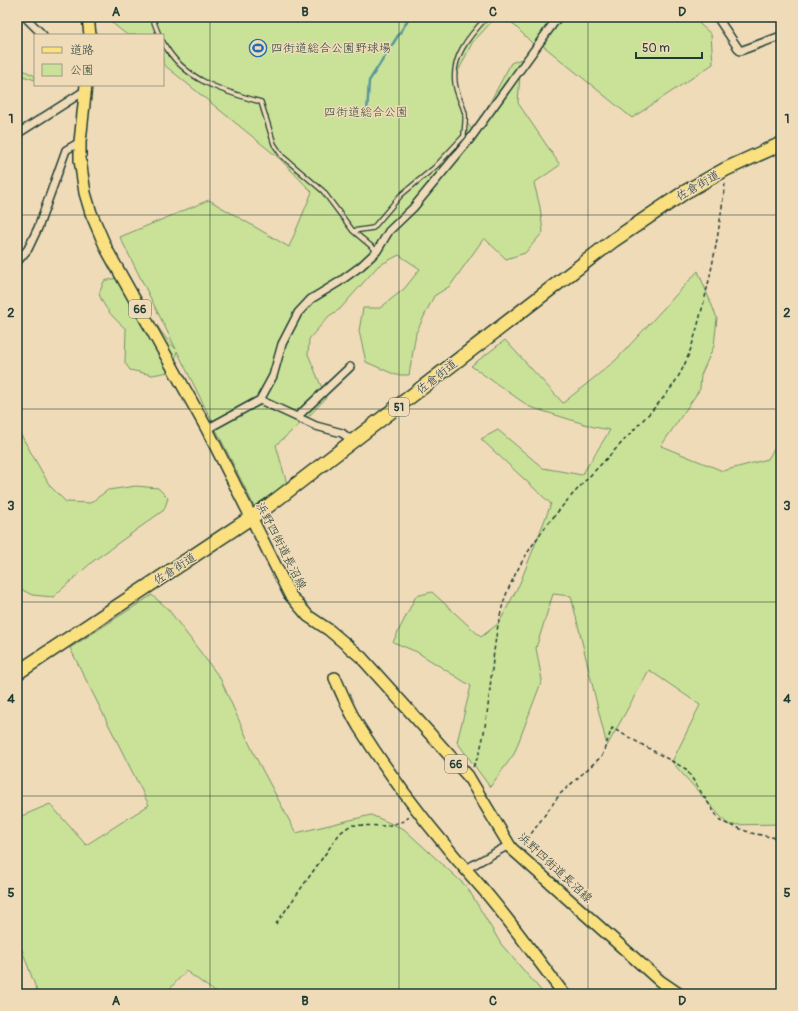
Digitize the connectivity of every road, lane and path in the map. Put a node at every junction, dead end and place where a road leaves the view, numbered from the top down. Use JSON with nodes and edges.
{"nodes":[{"id":1,"x":25,"y":17,"type":"edge"},
{"id":2,"x":88,"y":17,"type":"edge"},
{"id":3,"x":152,"y":17,"type":"edge"},
{"id":4,"x":487,"y":17,"type":"edge"},
{"id":5,"x":558,"y":17,"type":"edge"},
{"id":6,"x":717,"y":17,"type":"edge"},
{"id":7,"x":42,"y":34,"type":"edge"},
{"id":8,"x":90,"y":34,"type":"edge"},
{"id":9,"x":159,"y":34,"type":"edge"},
{"id":10,"x":781,"y":36,"type":"edge"},
{"id":11,"x":164,"y":43,"type":"edge"},
{"id":12,"x":86,"y":88,"type":"edge"},
{"id":13,"x":17,"y":134,"type":"edge"},
{"id":14,"x":80,"y":142,"type":"junction"},
{"id":15,"x":781,"y":144,"type":"edge"},
{"id":16,"x":726,"y":169,"type":"junction"},
{"id":17,"x":353,"y":232,"type":"junction"},
{"id":18,"x":377,"y":251,"type":"junction"},
{"id":19,"x":17,"y":262,"type":"edge"},
{"id":20,"x":350,"y":367,"type":"dead end"},
{"id":21,"x":260,"y":400,"type":"junction"},
{"id":22,"x":297,"y":417,"type":"junction"},
{"id":23,"x":207,"y":430,"type":"junction"},
{"id":24,"x":354,"y":442,"type":"junction"},
{"id":25,"x":251,"y":519,"type":"junction"},
{"id":26,"x":17,"y":673,"type":"edge"},
{"id":27,"x":335,"y":678,"type":"dead end"},
{"id":28,"x":468,"y":776,"type":"junction"},
{"id":29,"x":417,"y":810,"type":"junction"},
{"id":30,"x":781,"y":839,"type":"edge"},
{"id":31,"x":509,"y":844,"type":"junction"},
{"id":32,"x":518,"y":853,"type":"junction"},
{"id":33,"x":464,"y":870,"type":"junction"},
{"id":34,"x":276,"y":924,"type":"dead end"},
{"id":35,"x":564,"y":994,"type":"edge"},
{"id":36,"x":679,"y":994,"type":"edge"}],
"edges":[{"from":1,"to":7,"type":"street"},
{"from":2,"to":8,"type":"main road"},
{"from":3,"to":9,"type":"lane"},
{"from":4,"to":17,"type":"lane"},
{"from":5,"to":18,"type":"street"},
{"from":6,"to":10,"type":"street"},
{"from":11,"to":17,"type":"lane"},
{"from":12,"to":13,"type":"street"},
{"from":12,"to":14,"type":"main road","name":"浜野四街道長沼線","number":"66"},
{"from":14,"to":19,"type":"street"},
{"from":14,"to":23,"type":"main road","name":"浜野四街道長沼線","number":"66"},
{"from":15,"to":16,"type":"highway","name":"佐倉街道","number":"51"},
{"from":16,"to":24,"type":"highway","name":"佐倉街道","number":"51"},
{"from":16,"to":28,"type":"path"},
{"from":17,"to":18,"type":"lane"},
{"from":18,"to":21,"type":"street"},
{"from":20,"to":22,"type":"street"},
{"from":21,"to":22,"type":"street"},
{"from":21,"to":23,"type":"street"},
{"from":22,"to":24,"type":"street"},
{"from":23,"to":25,"type":"main road","name":"浜野四街道長沼線","number":"66"},
{"from":24,"to":25,"type":"highway","name":"佐倉街道","number":"51"},
{"from":25,"to":26,"type":"highway","name":"佐倉街道","number":"51"},
{"from":25,"to":28,"type":"main road","name":"浜野四街道長沼線","number":"66"},
{"from":27,"to":29,"type":"main road"},
{"from":28,"to":31,"type":"main road","name":"浜野四街道長沼線","number":"66"},
{"from":29,"to":33,"type":"main road"},
{"from":29,"to":34,"type":"path"},
{"from":30,"to":32,"type":"path"},
{"from":31,"to":32,"type":"main road","name":"浜野四街道長沼線","number":"66"},
{"from":31,"to":33,"type":"street"},
{"from":32,"to":36,"type":"main road","name":"浜野四街道長沼線","number":"66"},
{"from":33,"to":35,"type":"main road"}]}
